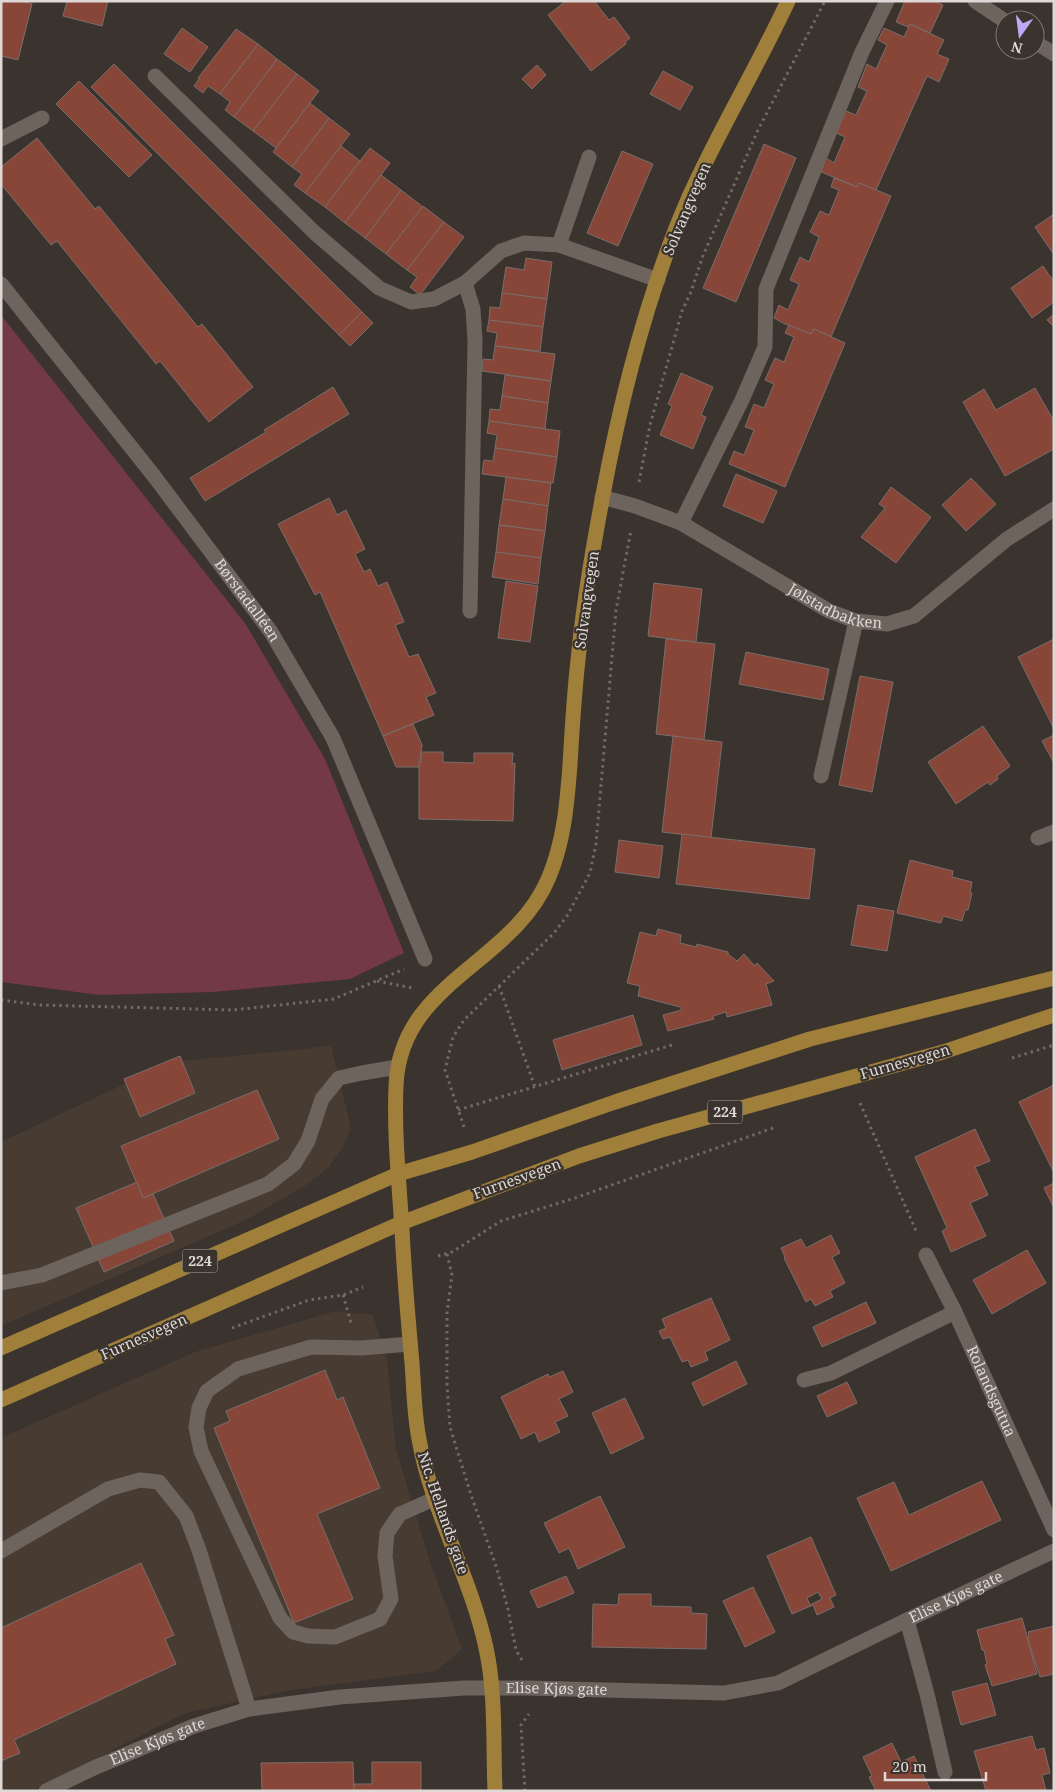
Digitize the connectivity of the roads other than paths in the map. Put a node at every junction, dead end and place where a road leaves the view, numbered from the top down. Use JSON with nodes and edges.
{"nodes":[{"id":1,"x":788,"y":1,"type":"edge"},
{"id":2,"x":887,"y":1,"type":"edge"},
{"id":3,"x":975,"y":1,"type":"edge"},
{"id":4,"x":995,"y":14,"type":"edge"},
{"id":5,"x":155,"y":76,"type":"dead end"},
{"id":6,"x":42,"y":118,"type":"dead end"},
{"id":7,"x":1,"y":139,"type":"edge"},
{"id":8,"x":589,"y":157,"type":"dead end"},
{"id":9,"x":558,"y":245,"type":"junction"},
{"id":10,"x":658,"y":280,"type":"junction"},
{"id":11,"x":465,"y":283,"type":"junction"},
{"id":12,"x":1,"y":284,"type":"edge"},
{"id":13,"x":602,"y":497,"type":"junction"},
{"id":14,"x":1054,"y":509,"type":"edge"},
{"id":15,"x":681,"y":523,"type":"junction"},
{"id":16,"x":470,"y":611,"type":"dead end"},
{"id":17,"x":856,"y":621,"type":"junction"},
{"id":18,"x":821,"y":776,"type":"dead end"},
{"id":19,"x":1054,"y":832,"type":"edge"},
{"id":20,"x":1038,"y":838,"type":"dead end"},
{"id":21,"x":425,"y":959,"type":"dead end"},
{"id":22,"x":1054,"y":978,"type":"edge"},
{"id":23,"x":1054,"y":1014,"type":"edge"},
{"id":24,"x":397,"y":1067,"type":"junction"},
{"id":25,"x":398,"y":1174,"type":"junction"},
{"id":26,"x":402,"y":1223,"type":"junction"},
{"id":27,"x":926,"y":1255,"type":"road end"},
{"id":28,"x":1,"y":1283,"type":"edge"},
{"id":29,"x":955,"y":1312,"type":"junction"},
{"id":30,"x":410,"y":1344,"type":"junction"},
{"id":31,"x":1,"y":1348,"type":"edge"},
{"id":32,"x":804,"y":1380,"type":"dead end"},
{"id":33,"x":1,"y":1400,"type":"edge"},
{"id":34,"x":436,"y":1498,"type":"junction"},
{"id":35,"x":1054,"y":1530,"type":"edge"},
{"id":36,"x":1,"y":1550,"type":"edge"},
{"id":37,"x":1054,"y":1551,"type":"edge"},
{"id":38,"x":906,"y":1620,"type":"junction"},
{"id":39,"x":491,"y":1688,"type":"junction"},
{"id":40,"x":250,"y":1709,"type":"junction"},
{"id":41,"x":945,"y":1772,"type":"dead end"},
{"id":42,"x":46,"y":1791,"type":"edge"},
{"id":43,"x":495,"y":1791,"type":"edge"}],
"edges":[{"from":1,"to":10,"type":"main road","name":"Solvangvegen"},
{"from":2,"to":15,"type":"street"},
{"from":3,"to":4,"type":"street"},
{"from":5,"to":11,"type":"street"},
{"from":6,"to":7,"type":"street"},
{"from":8,"to":9,"type":"street"},
{"from":9,"to":10,"type":"street"},
{"from":9,"to":11,"type":"street"},
{"from":10,"to":13,"type":"main road","name":"Solvangvegen"},
{"from":11,"to":16,"type":"street"},
{"from":12,"to":21,"type":"street","name":"Børstadalléen"},
{"from":13,"to":15,"type":"street","name":"Jølstadbakken"},
{"from":13,"to":24,"type":"main road","name":"Solvangvegen"},
{"from":14,"to":17,"type":"street","name":"Jølstadbakken"},
{"from":15,"to":17,"type":"street","name":"Jølstadbakken"},
{"from":17,"to":18,"type":"street"},
{"from":19,"to":20,"type":"street"},
{"from":22,"to":25,"type":"main road","number":"224"},
{"from":23,"to":26,"type":"main road","name":"Furnesvegen","number":"224"},
{"from":24,"to":25,"type":"main road","name":"Solvangvegen"},
{"from":24,"to":28,"type":"street"},
{"from":25,"to":26,"type":"main road","name":"Nic. Hellands gate"},
{"from":25,"to":31,"type":"main road","number":"224"},
{"from":26,"to":30,"type":"main road","name":"Nic. Hellands gate"},
{"from":26,"to":33,"type":"main road","name":"Furnesvegen","number":"224"},
{"from":27,"to":29,"type":"street","name":"Rolandsgutua"},
{"from":29,"to":32,"type":"street"},
{"from":29,"to":35,"type":"street","name":"Rolandsgutua"},
{"from":30,"to":34,"type":"main road","name":"Nic. Hellands gate"},
{"from":30,"to":34,"type":"street"},
{"from":34,"to":39,"type":"main road","name":"Nic. Hellands gate"},
{"from":36,"to":40,"type":"street"},
{"from":37,"to":38,"type":"street","name":"Elise Kjøs gate"},
{"from":38,"to":39,"type":"street","name":"Elise Kjøs gate"},
{"from":38,"to":41,"type":"street"},
{"from":39,"to":40,"type":"street","name":"Elise Kjøs gate"},
{"from":39,"to":43,"type":"main road","name":"Nic. Hellands gate"},
{"from":40,"to":42,"type":"street","name":"Elise Kjøs gate"}]}
